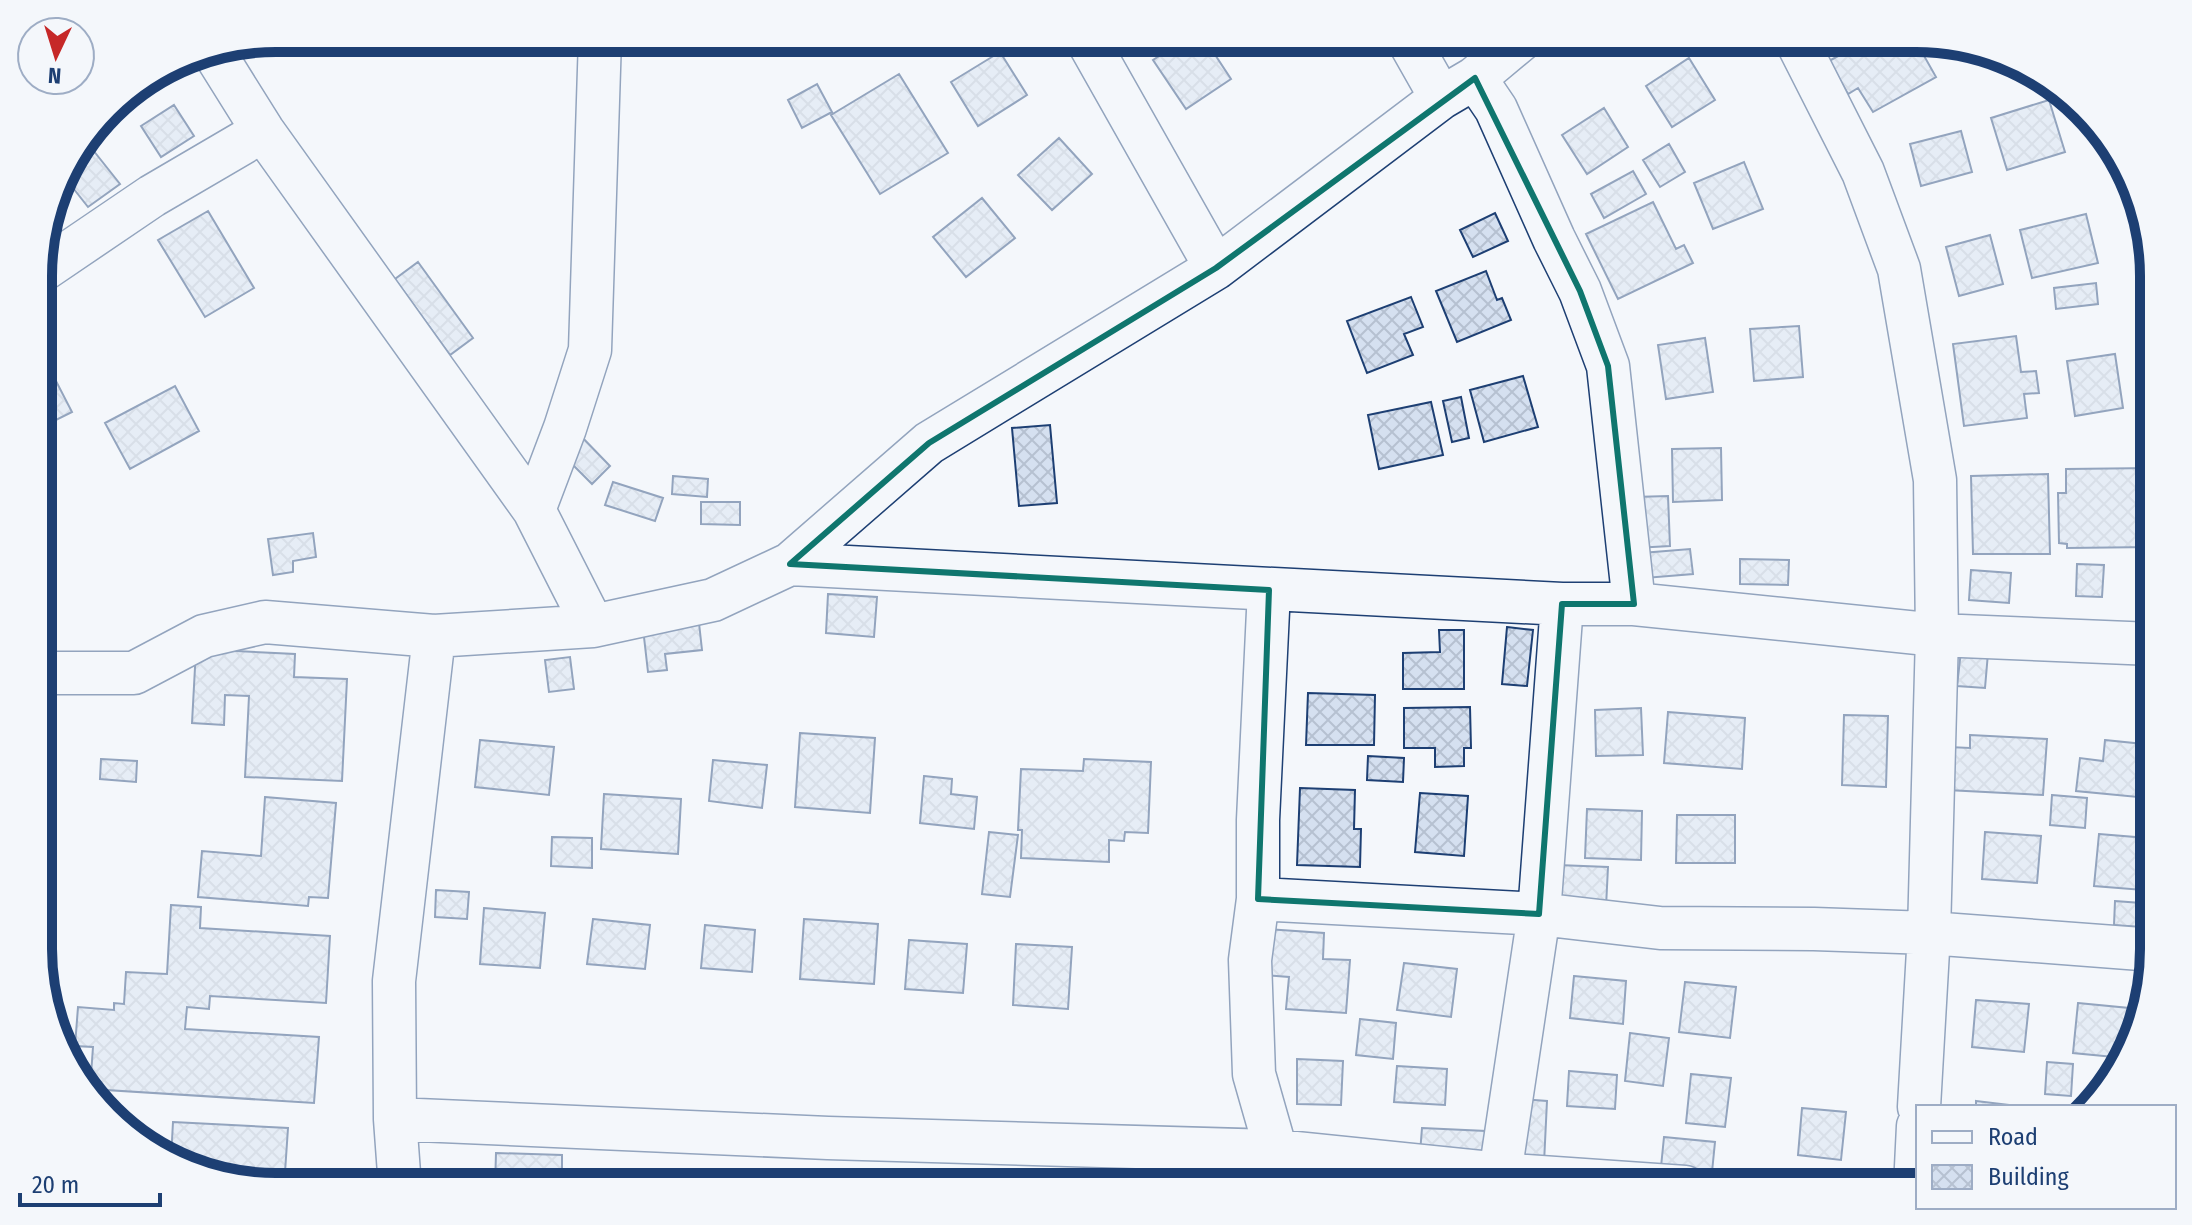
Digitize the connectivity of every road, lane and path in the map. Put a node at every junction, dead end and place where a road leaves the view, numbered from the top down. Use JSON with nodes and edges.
{"nodes":[{"id":1,"x":600,"y":52,"type":"edge"},
{"id":2,"x":1094,"y":52,"type":"edge"},
{"id":3,"x":1421,"y":52,"type":"edge"},
{"id":4,"x":1505,"y":52,"type":"edge"},
{"id":5,"x":1802,"y":52,"type":"edge"},
{"id":6,"x":219,"y":60,"type":"edge"},
{"id":7,"x":1458,"y":88,"type":"junction"},
{"id":8,"x":263,"y":131,"type":"junction"},
{"id":9,"x":53,"y":263,"type":"edge"},
{"id":10,"x":1216,"y":268,"type":"junction"},
{"id":11,"x":534,"y":510,"type":"junction"},
{"id":12,"x":790,"y":564,"type":"junction"},
{"id":13,"x":1269,"y":590,"type":"junction"},
{"id":14,"x":1562,"y":604,"type":"junction"},
{"id":15,"x":1634,"y":604,"type":"junction"},
{"id":16,"x":593,"y":626,"type":"junction"},
{"id":17,"x":1937,"y":635,"type":"junction"},
{"id":18,"x":434,"y":636,"type":"junction"},
{"id":19,"x":2140,"y":643,"type":"edge"},
{"id":20,"x":52,"y":673,"type":"edge"},
{"id":21,"x":1258,"y":899,"type":"junction"},
{"id":22,"x":1539,"y":914,"type":"junction"},
{"id":23,"x":1929,"y":933,"type":"junction"},
{"id":24,"x":2140,"y":949,"type":"edge"},
{"id":25,"x":1919,"y":1105,"type":"edge"},
{"id":26,"x":395,"y":1119,"type":"junction"},
{"id":27,"x":1276,"y":1151,"type":"junction"},
{"id":28,"x":399,"y":1173,"type":"edge"},
{"id":29,"x":1490,"y":1173,"type":"edge"},
{"id":30,"x":1500,"y":1173,"type":"edge"}],
"edges":[{"from":1,"to":11,"type":"street"},
{"from":2,"to":10,"type":"street"},
{"from":3,"to":7,"type":"street"},
{"from":4,"to":7,"type":"street"},
{"from":5,"to":17,"type":"street"},
{"from":6,"to":8,"type":"street"},
{"from":7,"to":10,"type":"street"},
{"from":7,"to":15,"type":"street"},
{"from":8,"to":9,"type":"street"},
{"from":8,"to":11,"type":"street"},
{"from":10,"to":12,"type":"street"},
{"from":11,"to":16,"type":"street"},
{"from":12,"to":13,"type":"street"},
{"from":12,"to":16,"type":"street"},
{"from":13,"to":14,"type":"street"},
{"from":13,"to":21,"type":"street"},
{"from":14,"to":15,"type":"street"},
{"from":14,"to":22,"type":"street"},
{"from":15,"to":17,"type":"street"},
{"from":16,"to":18,"type":"street"},
{"from":17,"to":19,"type":"street"},
{"from":17,"to":23,"type":"street"},
{"from":18,"to":20,"type":"street"},
{"from":18,"to":26,"type":"street"},
{"from":21,"to":22,"type":"street"},
{"from":21,"to":27,"type":"street"},
{"from":22,"to":23,"type":"street"},
{"from":22,"to":30,"type":"street"},
{"from":23,"to":24,"type":"street"},
{"from":23,"to":25,"type":"street"},
{"from":26,"to":27,"type":"street"},
{"from":26,"to":28,"type":"street"},
{"from":27,"to":29,"type":"street"}]}
